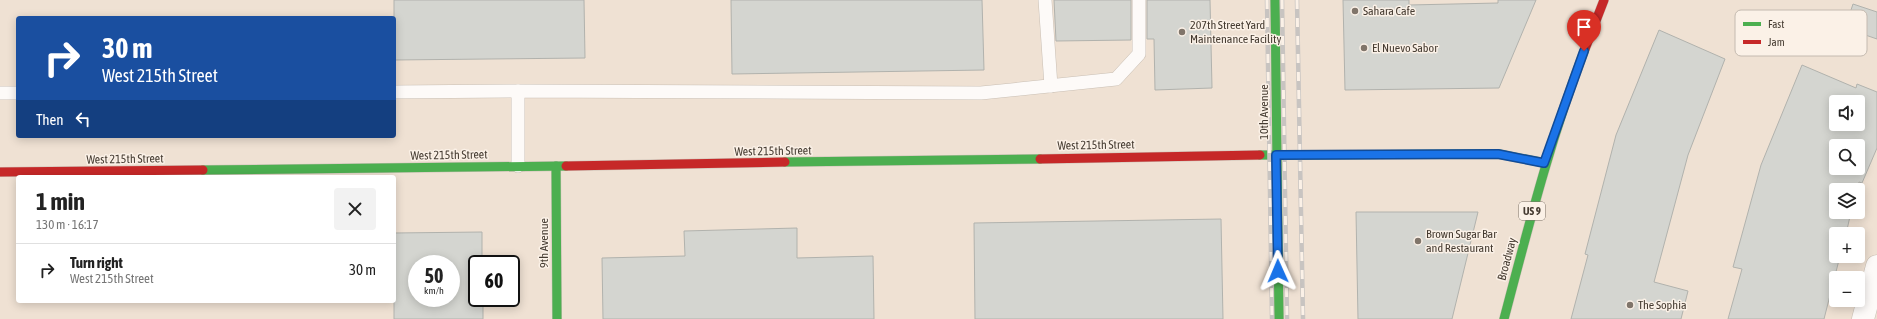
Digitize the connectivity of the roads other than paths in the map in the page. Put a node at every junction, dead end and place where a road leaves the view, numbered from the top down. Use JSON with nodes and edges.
{"nodes":[{"id":1,"x":1045,"y":0,"type":"edge"},
{"id":2,"x":1139,"y":0,"type":"edge"},
{"id":3,"x":1275,"y":0,"type":"edge"},
{"id":4,"x":1604,"y":0,"type":"edge"},
{"id":5,"x":1051,"y":86,"type":"junction"},
{"id":6,"x":518,"y":91,"type":"junction"},
{"id":7,"x":396,"y":92,"type":"edge"},
{"id":8,"x":0,"y":93,"type":"edge"},
{"id":9,"x":16,"y":93,"type":"edge"},
{"id":10,"x":1276,"y":155,"type":"junction"},
{"id":11,"x":1544,"y":163,"type":"junction"},
{"id":12,"x":518,"y":166,"type":"junction"},
{"id":13,"x":556,"y":166,"type":"junction"},
{"id":14,"x":0,"y":172,"type":"edge"},
{"id":15,"x":1877,"y":266,"type":"edge"},
{"id":16,"x":556,"y":319,"type":"edge"},
{"id":17,"x":1279,"y":319,"type":"edge"},
{"id":18,"x":1504,"y":319,"type":"edge"},
{"id":19,"x":1863,"y":319,"type":"edge"}],
"edges":[{"from":1,"to":5,"type":"lane"},
{"from":2,"to":5,"type":"lane"},
{"from":3,"to":10,"type":"street","name":"10th Avenue"},
{"from":4,"to":11,"type":"street","name":"Broadway","number":"US 9"},
{"from":5,"to":6,"type":"lane"},
{"from":6,"to":7,"type":"lane"},
{"from":6,"to":12,"type":"lane"},
{"from":8,"to":9,"type":"lane"},
{"from":10,"to":11,"type":"street","name":"West 215th Street"},
{"from":10,"to":13,"type":"street","name":"West 215th Street"},
{"from":10,"to":17,"type":"street","name":"10th Avenue"},
{"from":11,"to":18,"type":"street","name":"Broadway","number":"US 9"},
{"from":12,"to":13,"type":"street","name":"West 215th Street"},
{"from":12,"to":14,"type":"street","name":"West 215th Street"},
{"from":13,"to":16,"type":"street","name":"9th Avenue"},
{"from":15,"to":19,"type":"street"}]}
